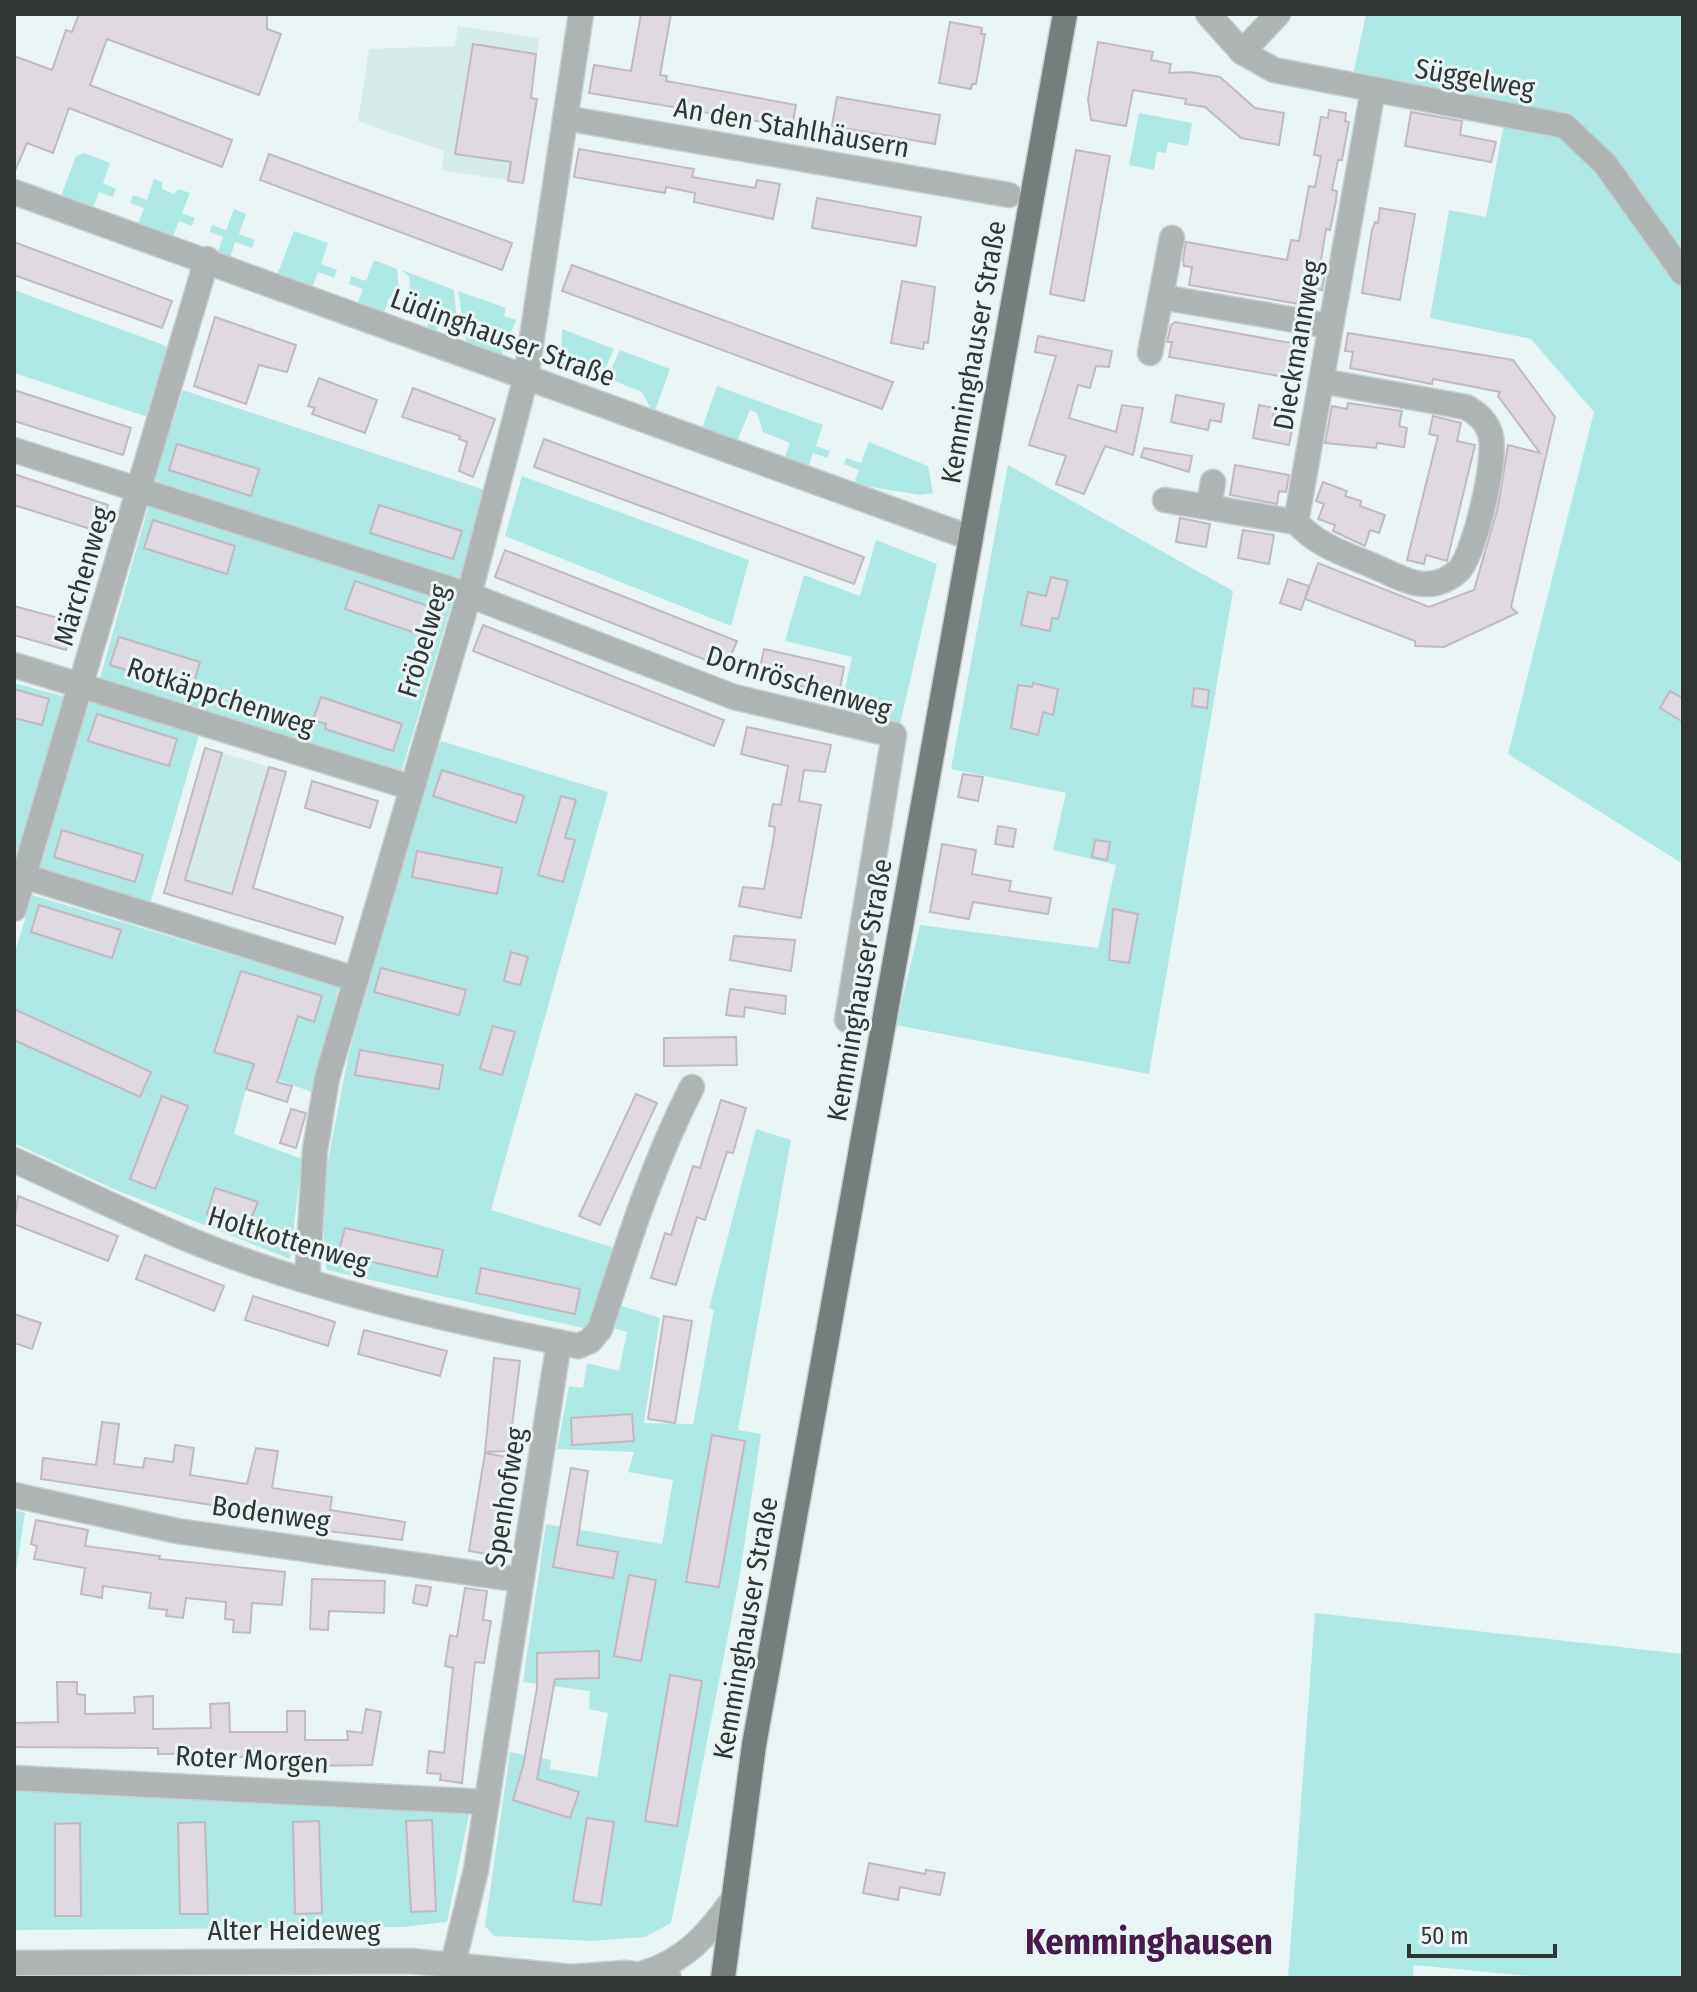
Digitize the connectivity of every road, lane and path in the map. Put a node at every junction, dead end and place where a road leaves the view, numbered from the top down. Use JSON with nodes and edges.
{"nodes":[{"id":1,"x":581,"y":14,"type":"edge"},
{"id":2,"x":1065,"y":14,"type":"edge"},
{"id":3,"x":1208,"y":14,"type":"edge"},
{"id":4,"x":1278,"y":14,"type":"edge"},
{"id":5,"x":1242,"y":52,"type":"junction"},
{"id":6,"x":1373,"y":90,"type":"junction"},
{"id":7,"x":565,"y":118,"type":"junction"},
{"id":8,"x":14,"y":192,"type":"edge"},
{"id":9,"x":1009,"y":195,"type":"dead end"},
{"id":10,"x":1172,"y":238,"type":"dead end"},
{"id":11,"x":207,"y":259,"type":"junction"},
{"id":12,"x":1683,"y":273,"type":"edge"},
{"id":13,"x":1161,"y":297,"type":"junction"},
{"id":14,"x":1330,"y":326,"type":"junction"},
{"id":15,"x":1150,"y":353,"type":"dead end"},
{"id":16,"x":526,"y":377,"type":"junction"},
{"id":17,"x":1321,"y":381,"type":"junction"},
{"id":18,"x":14,"y":450,"type":"edge"},
{"id":19,"x":1213,"y":482,"type":"dead end"},
{"id":20,"x":138,"y":489,"type":"junction"},
{"id":21,"x":1165,"y":500,"type":"dead end"},
{"id":22,"x":1209,"y":507,"type":"junction"},
{"id":23,"x":1296,"y":522,"type":"junction"},
{"id":24,"x":971,"y":538,"type":"junction"},
{"id":25,"x":469,"y":595,"type":"junction"},
{"id":26,"x":14,"y":665,"type":"edge"},
{"id":27,"x":82,"y":684,"type":"junction"},
{"id":28,"x":410,"y":787,"type":"junction"},
{"id":29,"x":18,"y":874,"type":"edge"},
{"id":30,"x":14,"y":909,"type":"edge"},
{"id":31,"x":355,"y":979,"type":"junction"},
{"id":32,"x":847,"y":1020,"type":"dead end"},
{"id":33,"x":692,"y":1087,"type":"dead end"},
{"id":34,"x":14,"y":1160,"type":"edge"},
{"id":35,"x":307,"y":1280,"type":"junction"},
{"id":36,"x":559,"y":1342,"type":"junction"},
{"id":37,"x":14,"y":1495,"type":"edge"},
{"id":38,"x":521,"y":1580,"type":"junction"},
{"id":39,"x":14,"y":1778,"type":"edge"},
{"id":40,"x":487,"y":1802,"type":"junction"},
{"id":41,"x":732,"y":1901,"type":"junction"},
{"id":42,"x":14,"y":1963,"type":"edge"},
{"id":43,"x":453,"y":1964,"type":"junction"},
{"id":44,"x":642,"y":1974,"type":"junction"},
{"id":45,"x":573,"y":1978,"type":"edge"},
{"id":46,"x":669,"y":1978,"type":"edge"},
{"id":47,"x":723,"y":1978,"type":"edge"}],
"edges":[{"from":1,"to":7,"type":"street","name":"Fröbelweg"},
{"from":2,"to":24,"type":"main road","name":"Kemminghauser Straße"},
{"from":3,"to":5,"type":"street","name":"Süggelweg"},
{"from":4,"to":5,"type":"street"},
{"from":5,"to":6,"type":"street","name":"Süggelweg"},
{"from":6,"to":12,"type":"street","name":"Süggelweg"},
{"from":6,"to":14,"type":"street","name":"Dieckmannweg"},
{"from":7,"to":9,"type":"street","name":"An den Stahlhäusern"},
{"from":7,"to":16,"type":"street","name":"Fröbelweg"},
{"from":8,"to":11,"type":"street","name":"Lüdinghauser Straße"},
{"from":10,"to":13,"type":"street"},
{"from":11,"to":16,"type":"street","name":"Lüdinghauser Straße"},
{"from":11,"to":20,"type":"street","name":"Märchenweg"},
{"from":13,"to":14,"type":"street"},
{"from":13,"to":15,"type":"street"},
{"from":14,"to":17,"type":"street","name":"Dieckmannweg"},
{"from":16,"to":24,"type":"street","name":"Lüdinghauser Straße"},
{"from":16,"to":25,"type":"street","name":"Fröbelweg"},
{"from":17,"to":23,"type":"street","name":"Dieckmannweg"},
{"from":17,"to":23,"type":"street"},
{"from":18,"to":20,"type":"street"},
{"from":19,"to":22,"type":"street"},
{"from":20,"to":25,"type":"street"},
{"from":20,"to":27,"type":"street","name":"Märchenweg"},
{"from":21,"to":22,"type":"street"},
{"from":22,"to":23,"type":"street"},
{"from":24,"to":41,"type":"main road","name":"Kemminghauser Straße"},
{"from":25,"to":28,"type":"street","name":"Fröbelweg"},
{"from":25,"to":32,"type":"street","name":"Dornröschenweg"},
{"from":26,"to":27,"type":"street","name":"Rotkäppchenweg"},
{"from":27,"to":28,"type":"street","name":"Rotkäppchenweg"},
{"from":27,"to":29,"type":"street","name":"Märchenweg"},
{"from":28,"to":31,"type":"street","name":"Fröbelweg"},
{"from":29,"to":30,"type":"street","name":"Märchenweg"},
{"from":29,"to":31,"type":"street"},
{"from":31,"to":35,"type":"street","name":"Fröbelweg"},
{"from":33,"to":36,"type":"street"},
{"from":34,"to":35,"type":"street","name":"Holtkottenweg"},
{"from":35,"to":36,"type":"street","name":"Holtkottenweg"},
{"from":36,"to":38,"type":"street","name":"Spenhofweg"},
{"from":37,"to":38,"type":"street","name":"Bodenweg"},
{"from":38,"to":40,"type":"street","name":"Spenhofweg"},
{"from":39,"to":40,"type":"street","name":"Roter Morgen"},
{"from":40,"to":43,"type":"street","name":"Spenhofweg"},
{"from":41,"to":44,"type":"street"},
{"from":41,"to":47,"type":"main road","name":"Kemminghauser Straße"},
{"from":42,"to":43,"type":"street","name":"Alter Heideweg"},
{"from":43,"to":45,"type":"street","name":"Alter Heideweg"},
{"from":44,"to":45,"type":"street","name":"Alter Heideweg"},
{"from":44,"to":46,"type":"street","name":"Alter Heideweg"}]}
